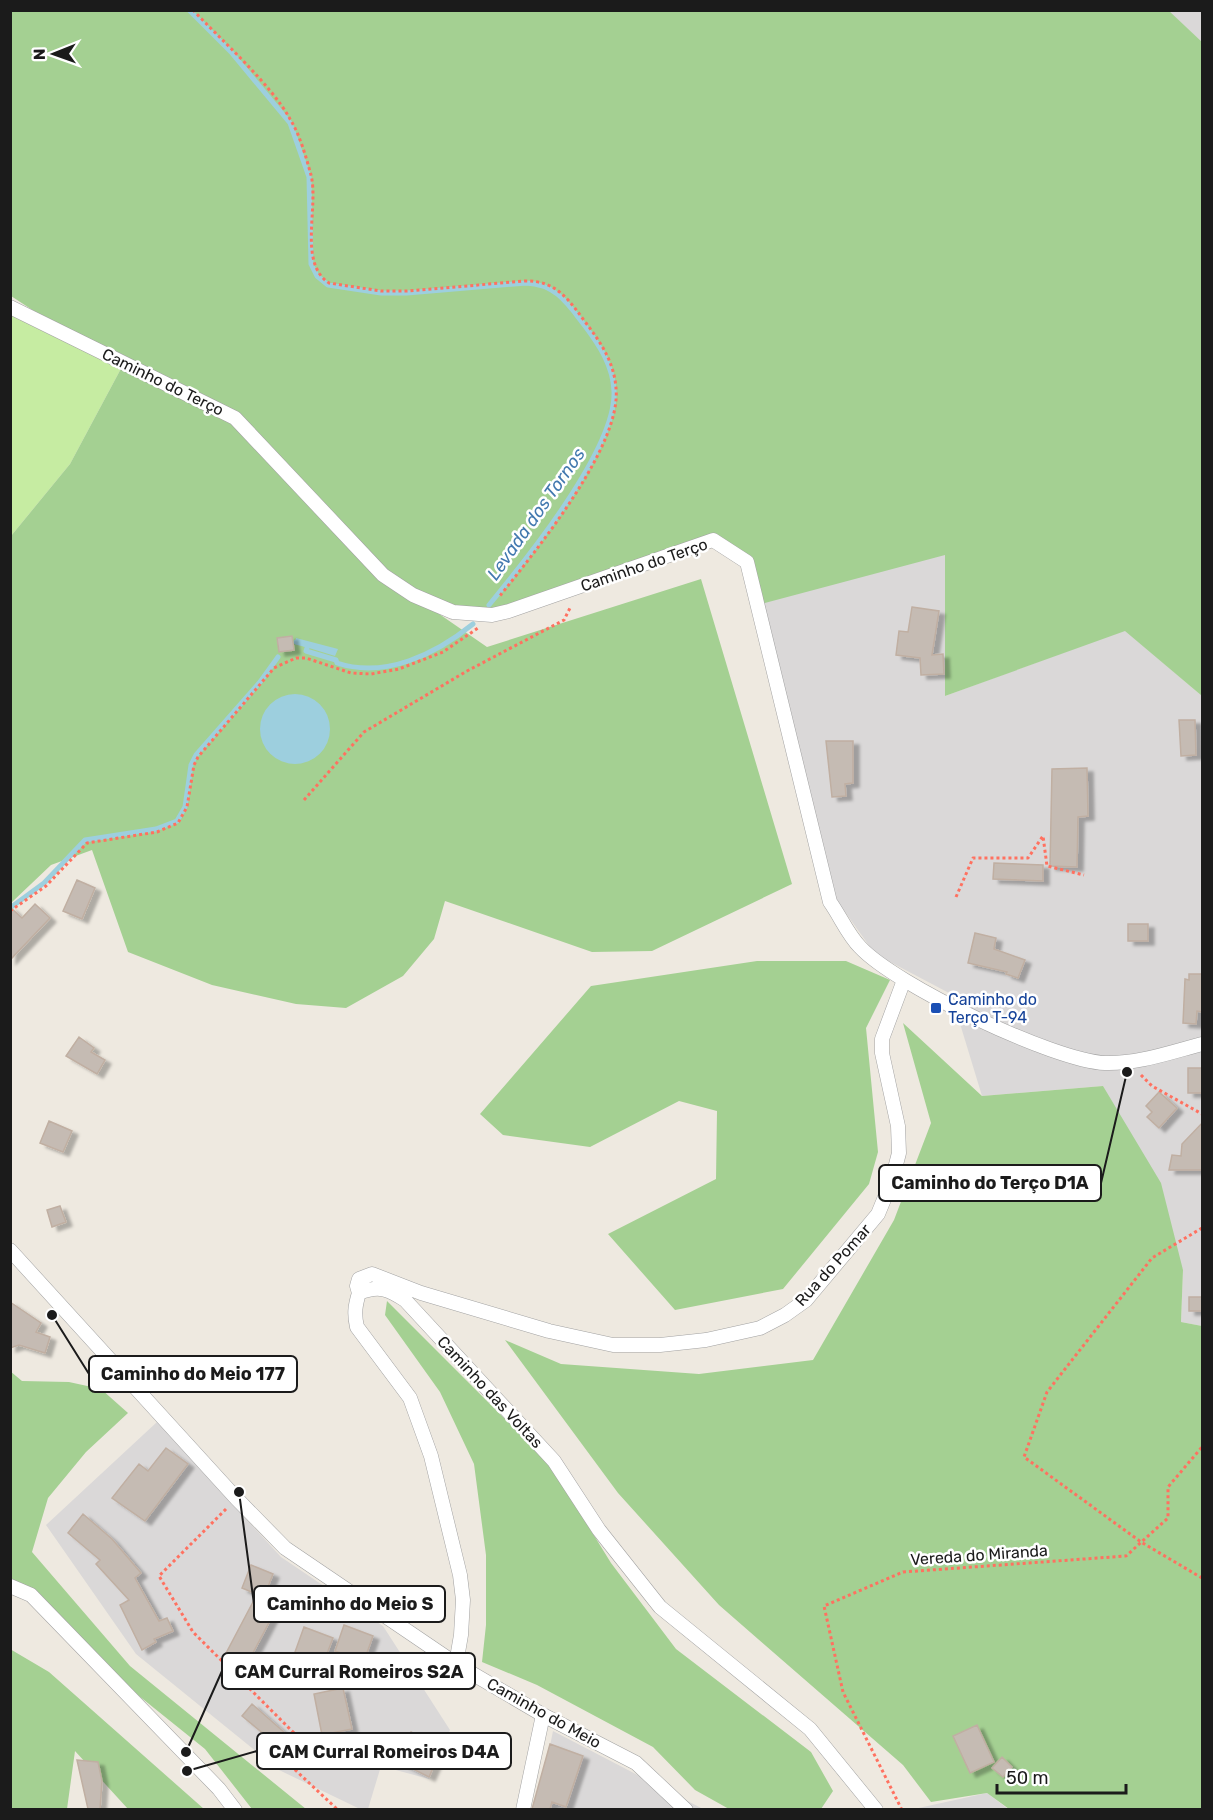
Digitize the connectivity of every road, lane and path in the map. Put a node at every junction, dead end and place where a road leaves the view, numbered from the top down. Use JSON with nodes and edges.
{"nodes":[{"id":1,"x":193,"y":10,"type":"edge"},
{"id":2,"x":10,"y":307,"type":"edge"},
{"id":3,"x":573,"y":589,"type":"junction"},
{"id":4,"x":492,"y":615,"type":"junction"},
{"id":5,"x":304,"y":800,"type":"dead end"},
{"id":6,"x":1084,"y":875,"type":"dead end"},
{"id":7,"x":956,"y":897,"type":"dead end"},
{"id":8,"x":10,"y":911,"type":"edge"},
{"id":9,"x":904,"y":980,"type":"junction"},
{"id":10,"x":1203,"y":1044,"type":"edge"},
{"id":11,"x":1130,"y":1062,"type":"junction"},
{"id":12,"x":1203,"y":1113,"type":"edge"},
{"id":13,"x":1203,"y":1227,"type":"edge"},
{"id":14,"x":10,"y":1250,"type":"edge"},
{"id":15,"x":360,"y":1293,"type":"junction"},
{"id":16,"x":1203,"y":1447,"type":"edge"},
{"id":17,"x":236,"y":1498,"type":"junction"},
{"id":18,"x":1141,"y":1542,"type":"junction"},
{"id":19,"x":1203,"y":1578,"type":"edge"},
{"id":20,"x":10,"y":1586,"type":"edge"},
{"id":21,"x":456,"y":1664,"type":"junction"},
{"id":22,"x":543,"y":1715,"type":"junction"},
{"id":23,"x":235,"y":1809,"type":"edge"},
{"id":24,"x":338,"y":1809,"type":"edge"},
{"id":25,"x":523,"y":1809,"type":"edge"},
{"id":26,"x":686,"y":1809,"type":"edge"},
{"id":27,"x":876,"y":1809,"type":"edge"},
{"id":28,"x":902,"y":1809,"type":"edge"}],
"edges":[{"from":1,"to":4,"type":"path"},
{"from":2,"to":4,"type":"street","name":"Caminho do Terço"},
{"from":3,"to":4,"type":"street","name":"Caminho do Terço"},
{"from":3,"to":5,"type":"path"},
{"from":3,"to":9,"type":"street","name":"Caminho do Terço"},
{"from":4,"to":8,"type":"path"},
{"from":6,"to":7,"type":"path"},
{"from":9,"to":11,"type":"street","name":"Caminho do Terço"},
{"from":9,"to":15,"type":"street","name":"Rua do Pomar"},
{"from":10,"to":11,"type":"street","name":"Caminho do Terço"},
{"from":11,"to":12,"type":"path"},
{"from":13,"to":18,"type":"path"},
{"from":14,"to":17,"type":"street","name":"Caminho do Meio"},
{"from":15,"to":21,"type":"street"},
{"from":15,"to":27,"type":"street","name":"Caminho das Voltas"},
{"from":16,"to":18,"type":"path","name":"Vereda do Miranda"},
{"from":17,"to":21,"type":"street","name":"Caminho do Meio"},
{"from":17,"to":24,"type":"path"},
{"from":18,"to":19,"type":"path"},
{"from":18,"to":28,"type":"path","name":"Vereda do Miranda"},
{"from":20,"to":23,"type":"street"},
{"from":21,"to":22,"type":"street","name":"Caminho do Meio"},
{"from":22,"to":25,"type":"street"},
{"from":22,"to":26,"type":"street","name":"Caminho do Meio"}]}
